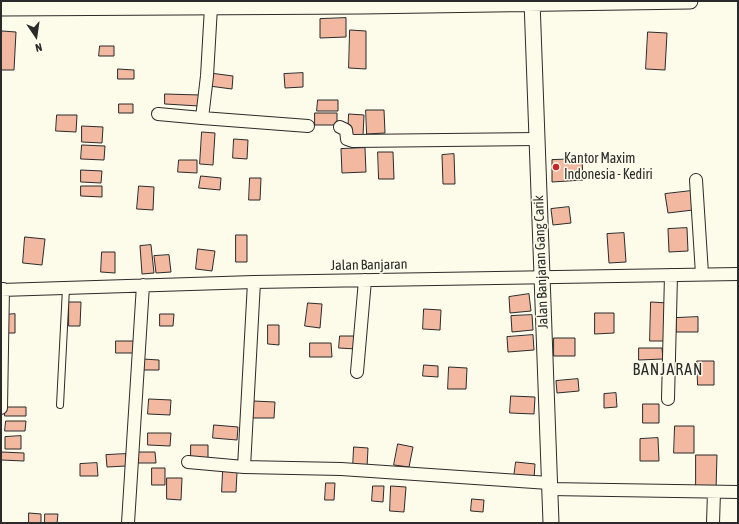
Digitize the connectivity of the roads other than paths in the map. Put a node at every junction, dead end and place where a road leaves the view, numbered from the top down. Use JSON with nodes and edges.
{"nodes":[{"id":1,"x":690,"y":1,"type":"edge"},
{"id":2,"x":532,"y":2,"type":"edge"},
{"id":3,"x":151,"y":4,"type":"edge"},
{"id":4,"x":314,"y":4,"type":"edge"},
{"id":5,"x":362,"y":4,"type":"edge"},
{"id":6,"x":3,"y":5,"type":"edge"},
{"id":7,"x":210,"y":7,"type":"junction"},
{"id":8,"x":158,"y":114,"type":"dead end"},
{"id":9,"x":202,"y":118,"type":"junction"},
{"id":10,"x":308,"y":126,"type":"dead end"},
{"id":11,"x":340,"y":127,"type":"dead end"},
{"id":12,"x":537,"y":139,"type":"junction"},
{"id":13,"x":696,"y":180,"type":"dead end"},
{"id":14,"x":702,"y":274,"type":"junction"},
{"id":15,"x":738,"y":274,"type":"edge"},
{"id":16,"x":671,"y":275,"type":"junction"},
{"id":17,"x":542,"y":277,"type":"junction"},
{"id":18,"x":365,"y":280,"type":"junction"},
{"id":19,"x":254,"y":282,"type":"junction"},
{"id":20,"x":143,"y":285,"type":"junction"},
{"id":21,"x":66,"y":288,"type":"junction"},
{"id":22,"x":2,"y":290,"type":"edge"},
{"id":23,"x":357,"y":372,"type":"dead end"},
{"id":24,"x":668,"y":399,"type":"dead end"},
{"id":25,"x":60,"y":406,"type":"dead end"},
{"id":26,"x":1,"y":408,"type":"edge"},
{"id":27,"x":188,"y":462,"type":"dead end"},
{"id":28,"x":244,"y":467,"type":"junction"},
{"id":29,"x":549,"y":486,"type":"junction"},
{"id":30,"x":714,"y":492,"type":"junction"},
{"id":31,"x":738,"y":492,"type":"edge"},
{"id":32,"x":128,"y":523,"type":"edge"},
{"id":33,"x":551,"y":523,"type":"edge"},
{"id":34,"x":713,"y":523,"type":"edge"}],
"edges":[{"from":1,"to":2,"type":"street"},
{"from":2,"to":5,"type":"street"},
{"from":2,"to":12,"type":"street","name":"Jalan Banjaran Gang Carik"},
{"from":3,"to":6,"type":"street"},
{"from":3,"to":7,"type":"street"},
{"from":4,"to":5,"type":"street"},
{"from":4,"to":7,"type":"street"},
{"from":7,"to":9,"type":"street"},
{"from":8,"to":9,"type":"street"},
{"from":9,"to":10,"type":"street"},
{"from":11,"to":12,"type":"street"},
{"from":12,"to":17,"type":"street","name":"Jalan Banjaran Gang Carik"},
{"from":13,"to":14,"type":"street"},
{"from":14,"to":15,"type":"street","name":"Jalan Banjaran"},
{"from":14,"to":16,"type":"street","name":"Jalan Banjaran"},
{"from":16,"to":17,"type":"street","name":"Jalan Banjaran"},
{"from":16,"to":24,"type":"street"},
{"from":17,"to":18,"type":"street","name":"Jalan Banjaran"},
{"from":17,"to":29,"type":"street","name":"Jalan Banjaran Gang Carik"},
{"from":18,"to":19,"type":"street","name":"Jalan Banjaran"},
{"from":18,"to":23,"type":"street"},
{"from":19,"to":20,"type":"street","name":"Jalan Banjaran"},
{"from":19,"to":28,"type":"street"},
{"from":20,"to":21,"type":"street","name":"Jalan Banjaran"},
{"from":20,"to":32,"type":"street"},
{"from":21,"to":22,"type":"street","name":"Jalan Banjaran"},
{"from":21,"to":25,"type":"lane"},
{"from":22,"to":26,"type":"street"},
{"from":27,"to":28,"type":"street"},
{"from":28,"to":29,"type":"street"},
{"from":29,"to":30,"type":"street"},
{"from":29,"to":33,"type":"street","name":"Jalan Banjaran Gang Carik"},
{"from":30,"to":31,"type":"street"},
{"from":30,"to":34,"type":"street"}]}
